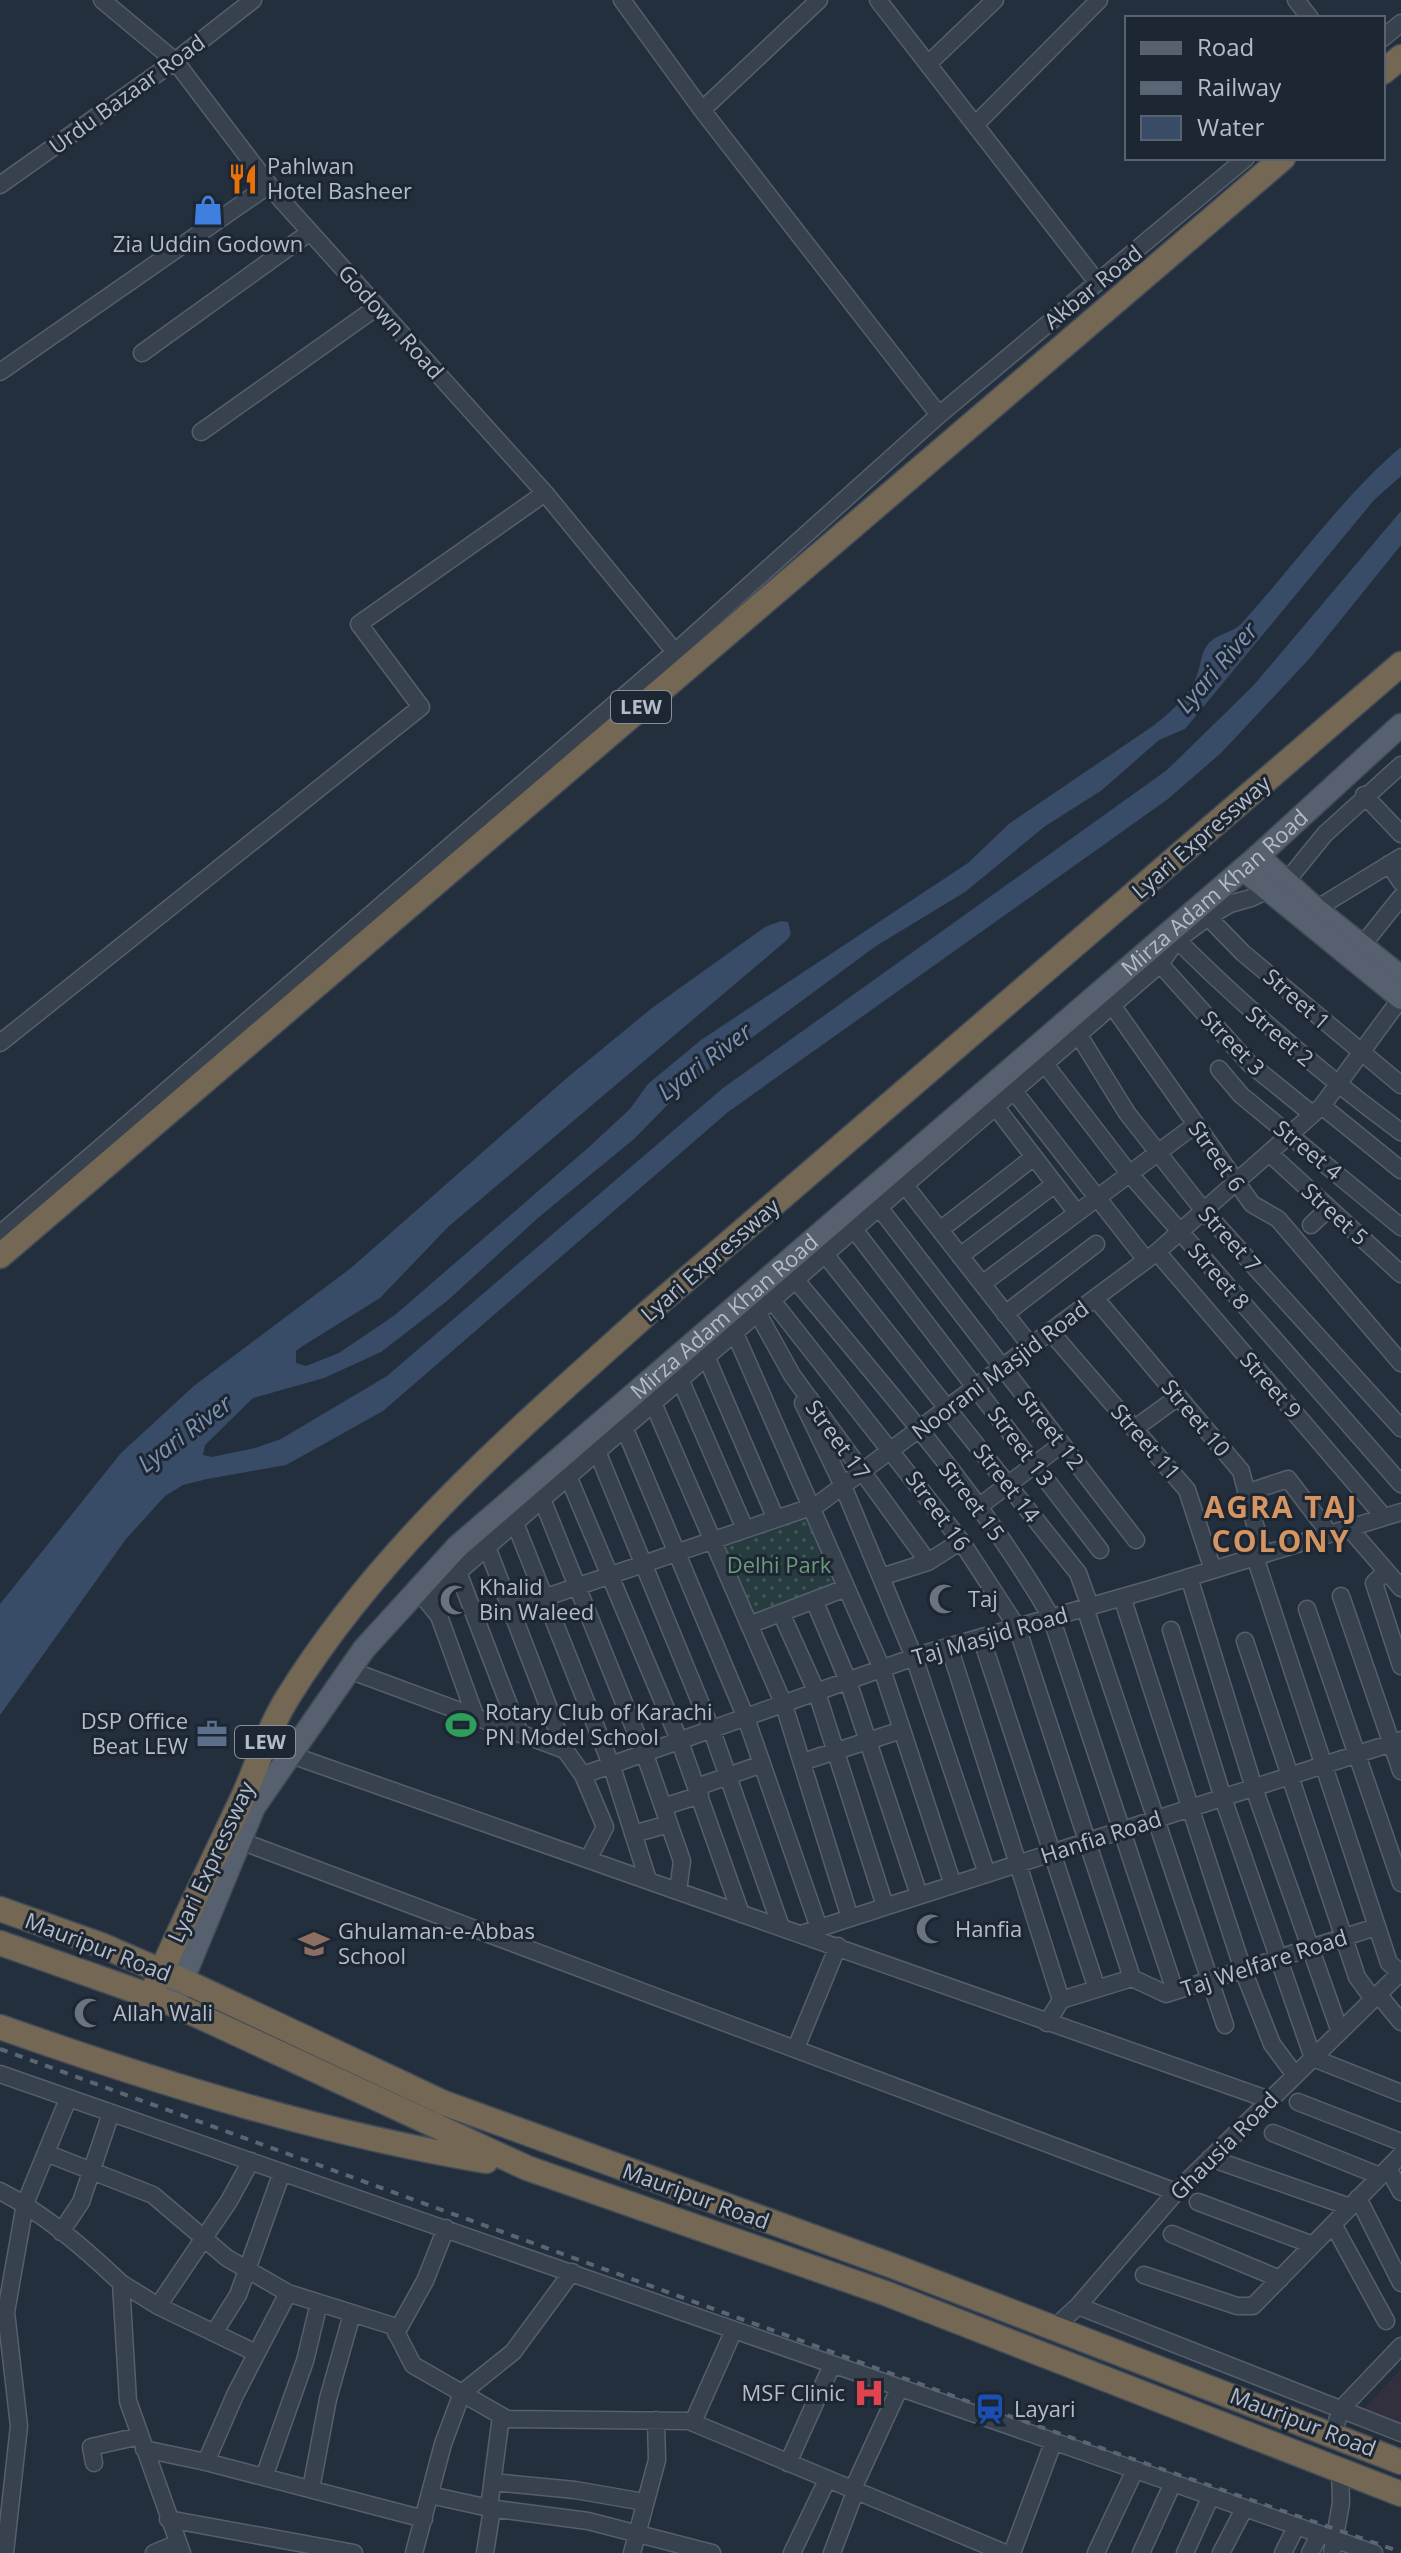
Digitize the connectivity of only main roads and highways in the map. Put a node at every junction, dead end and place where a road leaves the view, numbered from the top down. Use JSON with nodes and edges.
{"nodes":[{"id":1,"x":1401,"y":57,"type":"edge"},
{"id":2,"x":1385,"y":70,"type":"edge"},
{"id":3,"x":1281,"y":160,"type":"edge"},
{"id":4,"x":1401,"y":664,"type":"edge"},
{"id":5,"x":1401,"y":725,"type":"edge"},
{"id":6,"x":1250,"y":863,"type":"junction"},
{"id":7,"x":1277,"y":886,"type":"junction"},
{"id":8,"x":1401,"y":977,"type":"edge"},
{"id":9,"x":1401,"y":998,"type":"edge"},
{"id":10,"x":0,"y":1256,"type":"edge"},
{"id":11,"x":0,"y":1909,"type":"edge"},
{"id":12,"x":0,"y":1943,"type":"edge"},
{"id":13,"x":171,"y":1976,"type":"junction"},
{"id":14,"x":162,"y":2000,"type":"junction"},
{"id":15,"x":0,"y":2027,"type":"edge"},
{"id":16,"x":527,"y":2168,"type":"junction"},
{"id":17,"x":1401,"y":2462,"type":"edge"},
{"id":18,"x":1401,"y":2494,"type":"edge"}],
"edges":[{"from":1,"to":2,"type":"highway"},
{"from":3,"to":10,"type":"highway","number":"LEW"},
{"from":4,"to":13,"type":"highway","name":"Lyari Expressway","number":"LEW"},
{"from":5,"to":6,"type":"main road","name":"Mirza Adam Khan Road"},
{"from":6,"to":7,"type":"main road"},
{"from":6,"to":13,"type":"main road","name":"Mirza Adam Khan Road"},
{"from":7,"to":8,"type":"main road"},
{"from":7,"to":9,"type":"main road"},
{"from":11,"to":13,"type":"highway","name":"Mauripur Road"},
{"from":12,"to":14,"type":"highway","name":"Mauripur Road"},
{"from":13,"to":14,"type":"highway","name":"Lyari Expressway"},
{"from":13,"to":17,"type":"highway","name":"Mauripur Road"},
{"from":14,"to":16,"type":"highway","name":"Mauripur Road"},
{"from":15,"to":16,"type":"highway"},
{"from":16,"to":18,"type":"highway","name":"Mauripur Road"}]}
